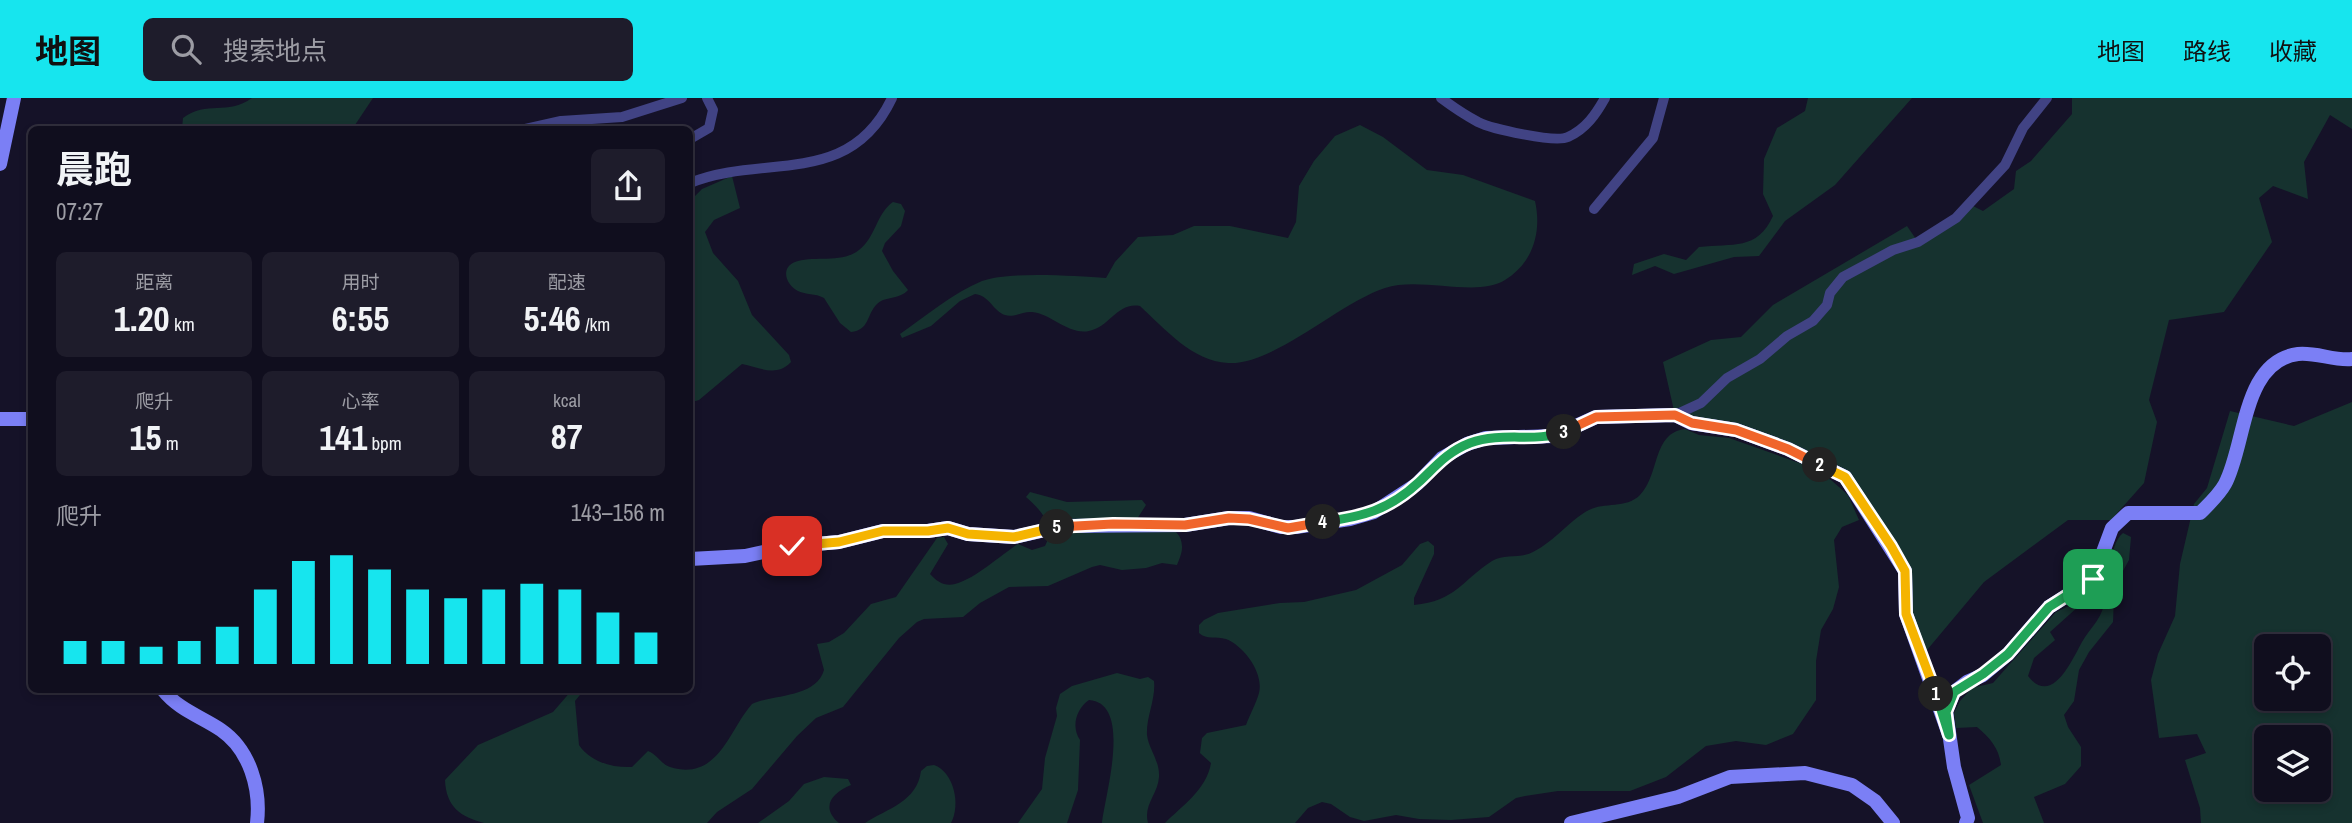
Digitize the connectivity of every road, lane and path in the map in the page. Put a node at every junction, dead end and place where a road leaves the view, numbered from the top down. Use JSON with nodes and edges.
{"nodes":[{"id":1,"x":14,"y":98,"type":"edge"},
{"id":2,"x":682,"y":98,"type":"edge"},
{"id":3,"x":707,"y":98,"type":"edge"},
{"id":4,"x":892,"y":98,"type":"edge"},
{"id":5,"x":1441,"y":98,"type":"edge"},
{"id":6,"x":1605,"y":98,"type":"edge"},
{"id":7,"x":1664,"y":98,"type":"edge"},
{"id":8,"x":2046,"y":98,"type":"edge"},
{"id":9,"x":539,"y":126,"type":"edge"},
{"id":10,"x":693,"y":137,"type":"edge"},
{"id":11,"x":0,"y":164,"type":"edge"},
{"id":12,"x":693,"y":182,"type":"edge"},
{"id":13,"x":1594,"y":209,"type":"dead end"},
{"id":14,"x":2352,"y":359,"type":"edge"},
{"id":15,"x":1675,"y":415,"type":"junction"},
{"id":16,"x":0,"y":419,"type":"edge"},
{"id":17,"x":28,"y":419,"type":"edge"},
{"id":18,"x":693,"y":559,"type":"edge"},
{"id":19,"x":166,"y":693,"type":"edge"},
{"id":20,"x":1949,"y":735,"type":"junction"},
{"id":21,"x":257,"y":823,"type":"edge"},
{"id":22,"x":1571,"y":823,"type":"edge"},
{"id":23,"x":1893,"y":823,"type":"edge"},
{"id":24,"x":1966,"y":823,"type":"edge"}],
"edges":[{"from":1,"to":11,"type":"street"},
{"from":2,"to":9,"type":"street"},
{"from":3,"to":10,"type":"street"},
{"from":4,"to":12,"type":"street"},
{"from":5,"to":6,"type":"street"},
{"from":7,"to":13,"type":"street"},
{"from":8,"to":15,"type":"street"},
{"from":14,"to":20,"type":"street"},
{"from":15,"to":18,"type":"street"},
{"from":15,"to":20,"type":"street"},
{"from":16,"to":17,"type":"street"},
{"from":19,"to":21,"type":"street"},
{"from":20,"to":24,"type":"street"},
{"from":22,"to":23,"type":"street"}]}
